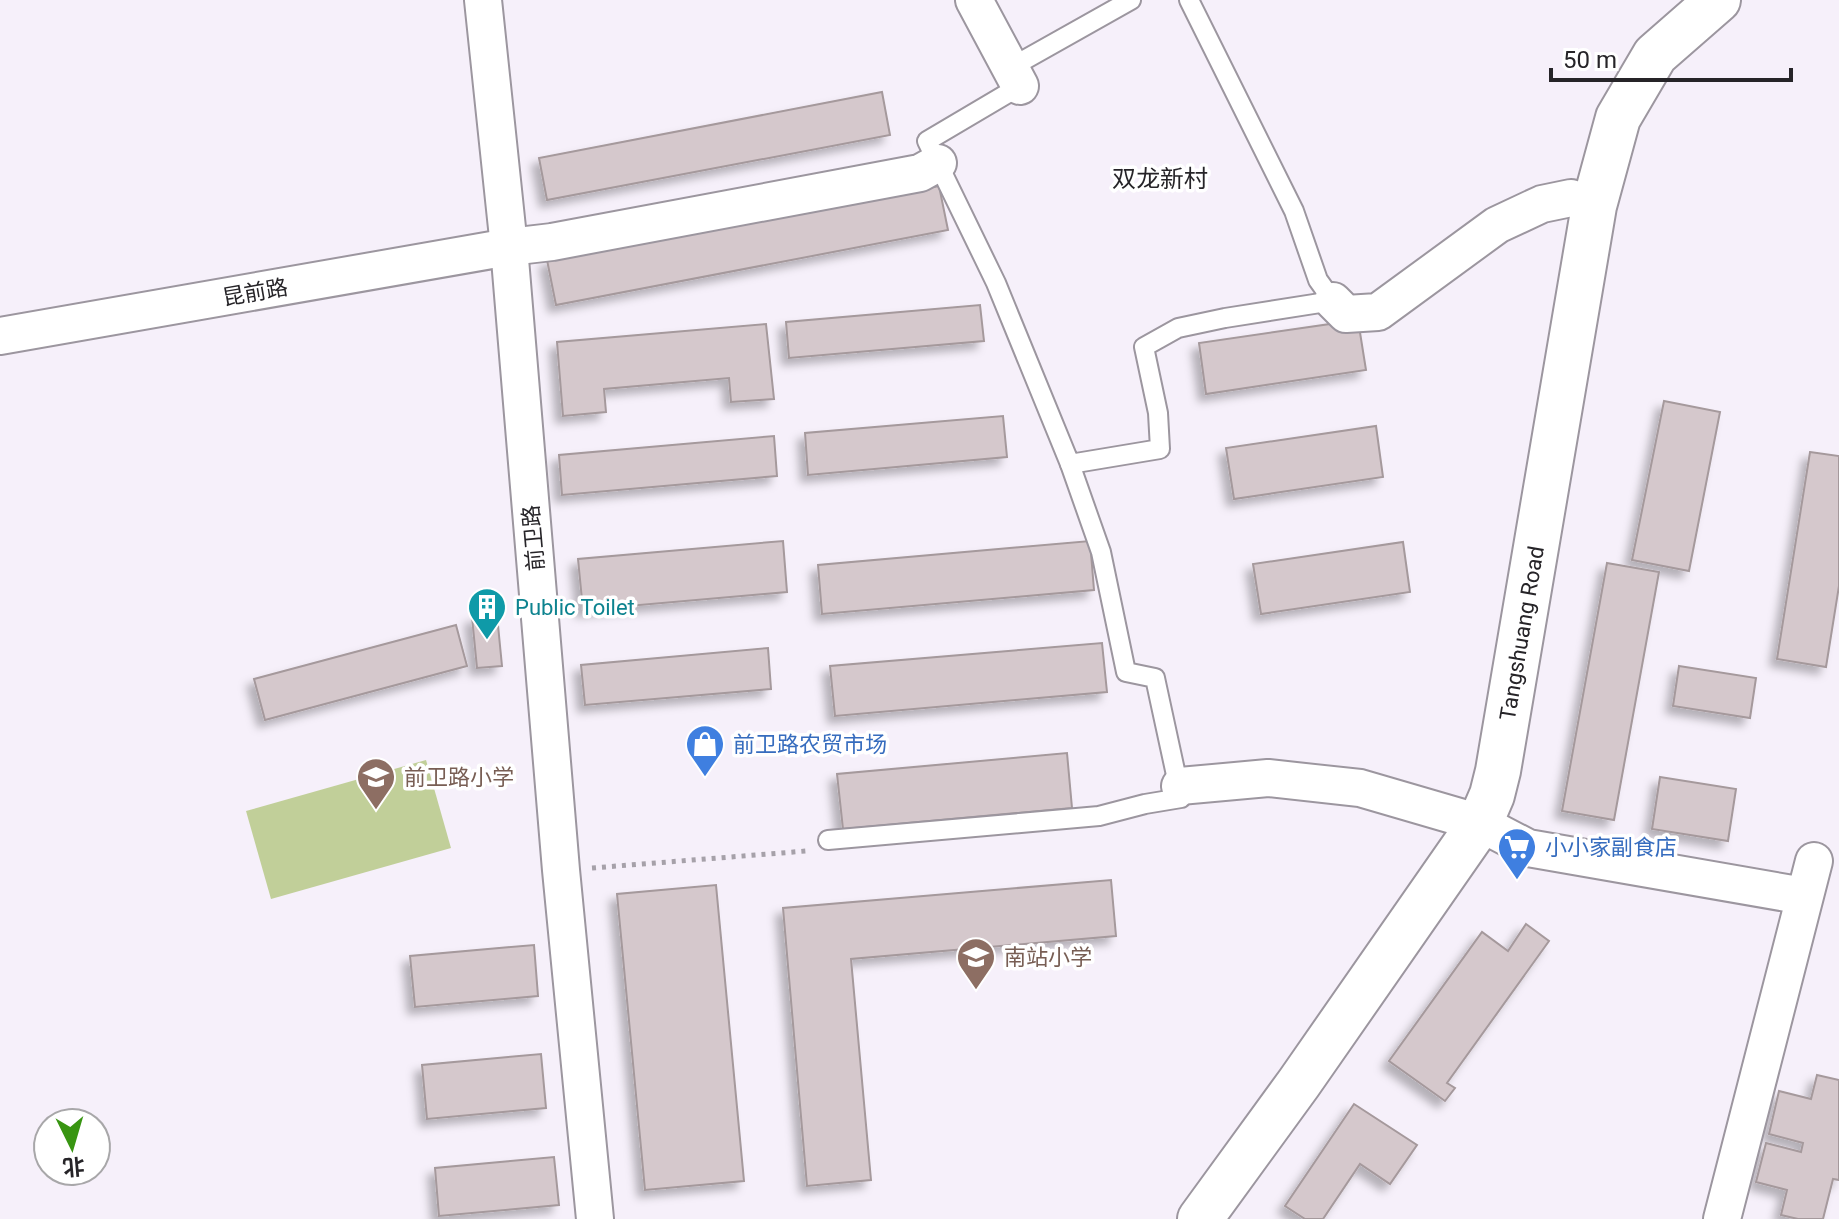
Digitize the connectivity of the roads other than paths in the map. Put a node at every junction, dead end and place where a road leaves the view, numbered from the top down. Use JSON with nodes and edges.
{"nodes":[{"id":1,"x":483,"y":0,"type":"edge"},
{"id":2,"x":974,"y":0,"type":"edge"},
{"id":3,"x":1131,"y":0,"type":"edge"},
{"id":4,"x":1189,"y":0,"type":"edge"},
{"id":5,"x":1718,"y":0,"type":"edge"},
{"id":6,"x":1015,"y":77,"type":"junction"},
{"id":7,"x":938,"y":163,"type":"junction"},
{"id":8,"x":1594,"y":206,"type":"junction"},
{"id":9,"x":509,"y":247,"type":"junction"},
{"id":10,"x":1333,"y":301,"type":"junction"},
{"id":11,"x":0,"y":336,"type":"edge"},
{"id":12,"x":1070,"y":464,"type":"junction"},
{"id":13,"x":1180,"y":786,"type":"junction"},
{"id":14,"x":1480,"y":823,"type":"junction"},
{"id":15,"x":828,"y":840,"type":"road end"},
{"id":16,"x":1814,"y":861,"type":"dead end"},
{"id":17,"x":1804,"y":896,"type":"junction"},
{"id":18,"x":595,"y":1219,"type":"edge"},
{"id":19,"x":1200,"y":1219,"type":"edge"},
{"id":20,"x":1722,"y":1219,"type":"edge"}],
"edges":[{"from":1,"to":9,"type":"street","name":"前卫路"},
{"from":2,"to":6,"type":"street"},
{"from":3,"to":6,"type":"lane"},
{"from":4,"to":10,"type":"lane"},
{"from":5,"to":8,"type":"street","name":"Tangshuang Road"},
{"from":6,"to":7,"type":"lane"},
{"from":7,"to":9,"type":"street","name":"昆前路"},
{"from":7,"to":12,"type":"lane"},
{"from":8,"to":10,"type":"street"},
{"from":8,"to":14,"type":"street","name":"Tangshuang Road"},
{"from":9,"to":11,"type":"street","name":"昆前路"},
{"from":9,"to":18,"type":"street","name":"前卫路"},
{"from":10,"to":12,"type":"lane"},
{"from":12,"to":13,"type":"lane"},
{"from":13,"to":14,"type":"street"},
{"from":13,"to":15,"type":"lane"},
{"from":14,"to":17,"type":"street"},
{"from":14,"to":19,"type":"street","name":"Tangshuang Road"},
{"from":16,"to":17,"type":"street"},
{"from":17,"to":20,"type":"street"}]}
